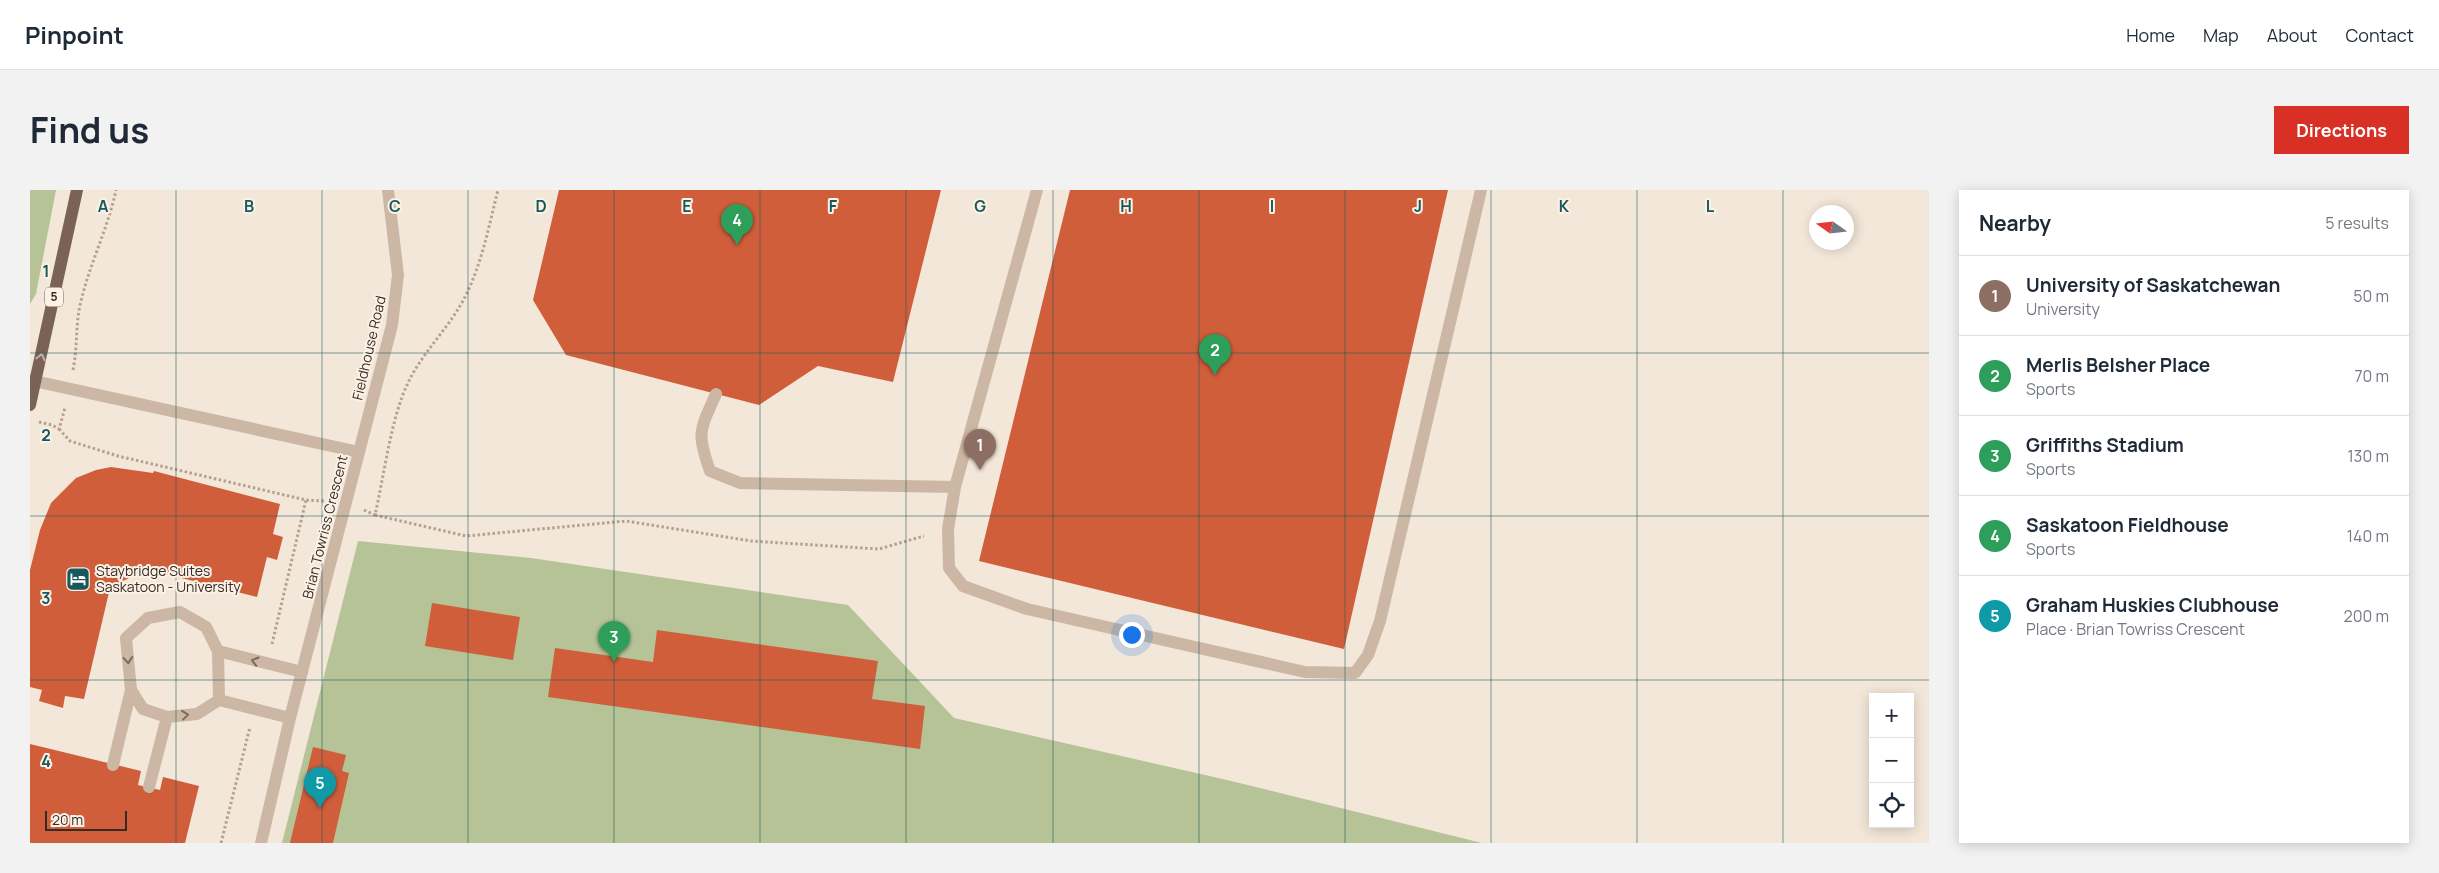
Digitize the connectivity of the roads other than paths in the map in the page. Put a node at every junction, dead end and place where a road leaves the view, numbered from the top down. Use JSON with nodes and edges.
{"nodes":[{"id":1,"x":77,"y":190,"type":"edge"},
{"id":2,"x":388,"y":190,"type":"edge"},
{"id":3,"x":1037,"y":190,"type":"edge"},
{"id":4,"x":1481,"y":190,"type":"edge"},
{"id":5,"x":33,"y":380,"type":"edge"},
{"id":6,"x":716,"y":394,"type":"dead end"},
{"id":7,"x":30,"y":405,"type":"edge"},
{"id":8,"x":359,"y":452,"type":"junction"},
{"id":9,"x":955,"y":487,"type":"junction"},
{"id":10,"x":218,"y":651,"type":"junction"},
{"id":11,"x":302,"y":672,"type":"junction"},
{"id":12,"x":131,"y":690,"type":"junction"},
{"id":13,"x":219,"y":700,"type":"junction"},
{"id":14,"x":166,"y":717,"type":"junction"},
{"id":15,"x":290,"y":718,"type":"junction"},
{"id":16,"x":113,"y":765,"type":"dead end"},
{"id":17,"x":149,"y":787,"type":"dead end"},
{"id":18,"x":261,"y":843,"type":"edge"}],
"edges":[{"from":5,"to":1,"type":"main road","number":"5","one_way":true},
{"from":2,"to":8,"type":"street","name":"Fieldhouse Road"},
{"from":3,"to":9,"type":"street"},
{"from":4,"to":9,"type":"street"},
{"from":5,"to":7,"type":"main road","number":"5"},
{"from":5,"to":8,"type":"street","name":"Brian Towriss Crescent"},
{"from":6,"to":9,"type":"street"},
{"from":8,"to":11,"type":"street","name":"Brian Towriss Crescent"},
{"from":11,"to":10,"type":"street","one_way":true},
{"from":10,"to":12,"type":"street","one_way":true},
{"from":10,"to":13,"type":"street"},
{"from":11,"to":15,"type":"street","name":"Brian Towriss Crescent"},
{"from":12,"to":14,"type":"street"},
{"from":12,"to":16,"type":"street"},
{"from":14,"to":13,"type":"street","one_way":true},
{"from":13,"to":15,"type":"street"},
{"from":14,"to":17,"type":"street"},
{"from":15,"to":18,"type":"street","name":"Brian Towriss Crescent"}]}
